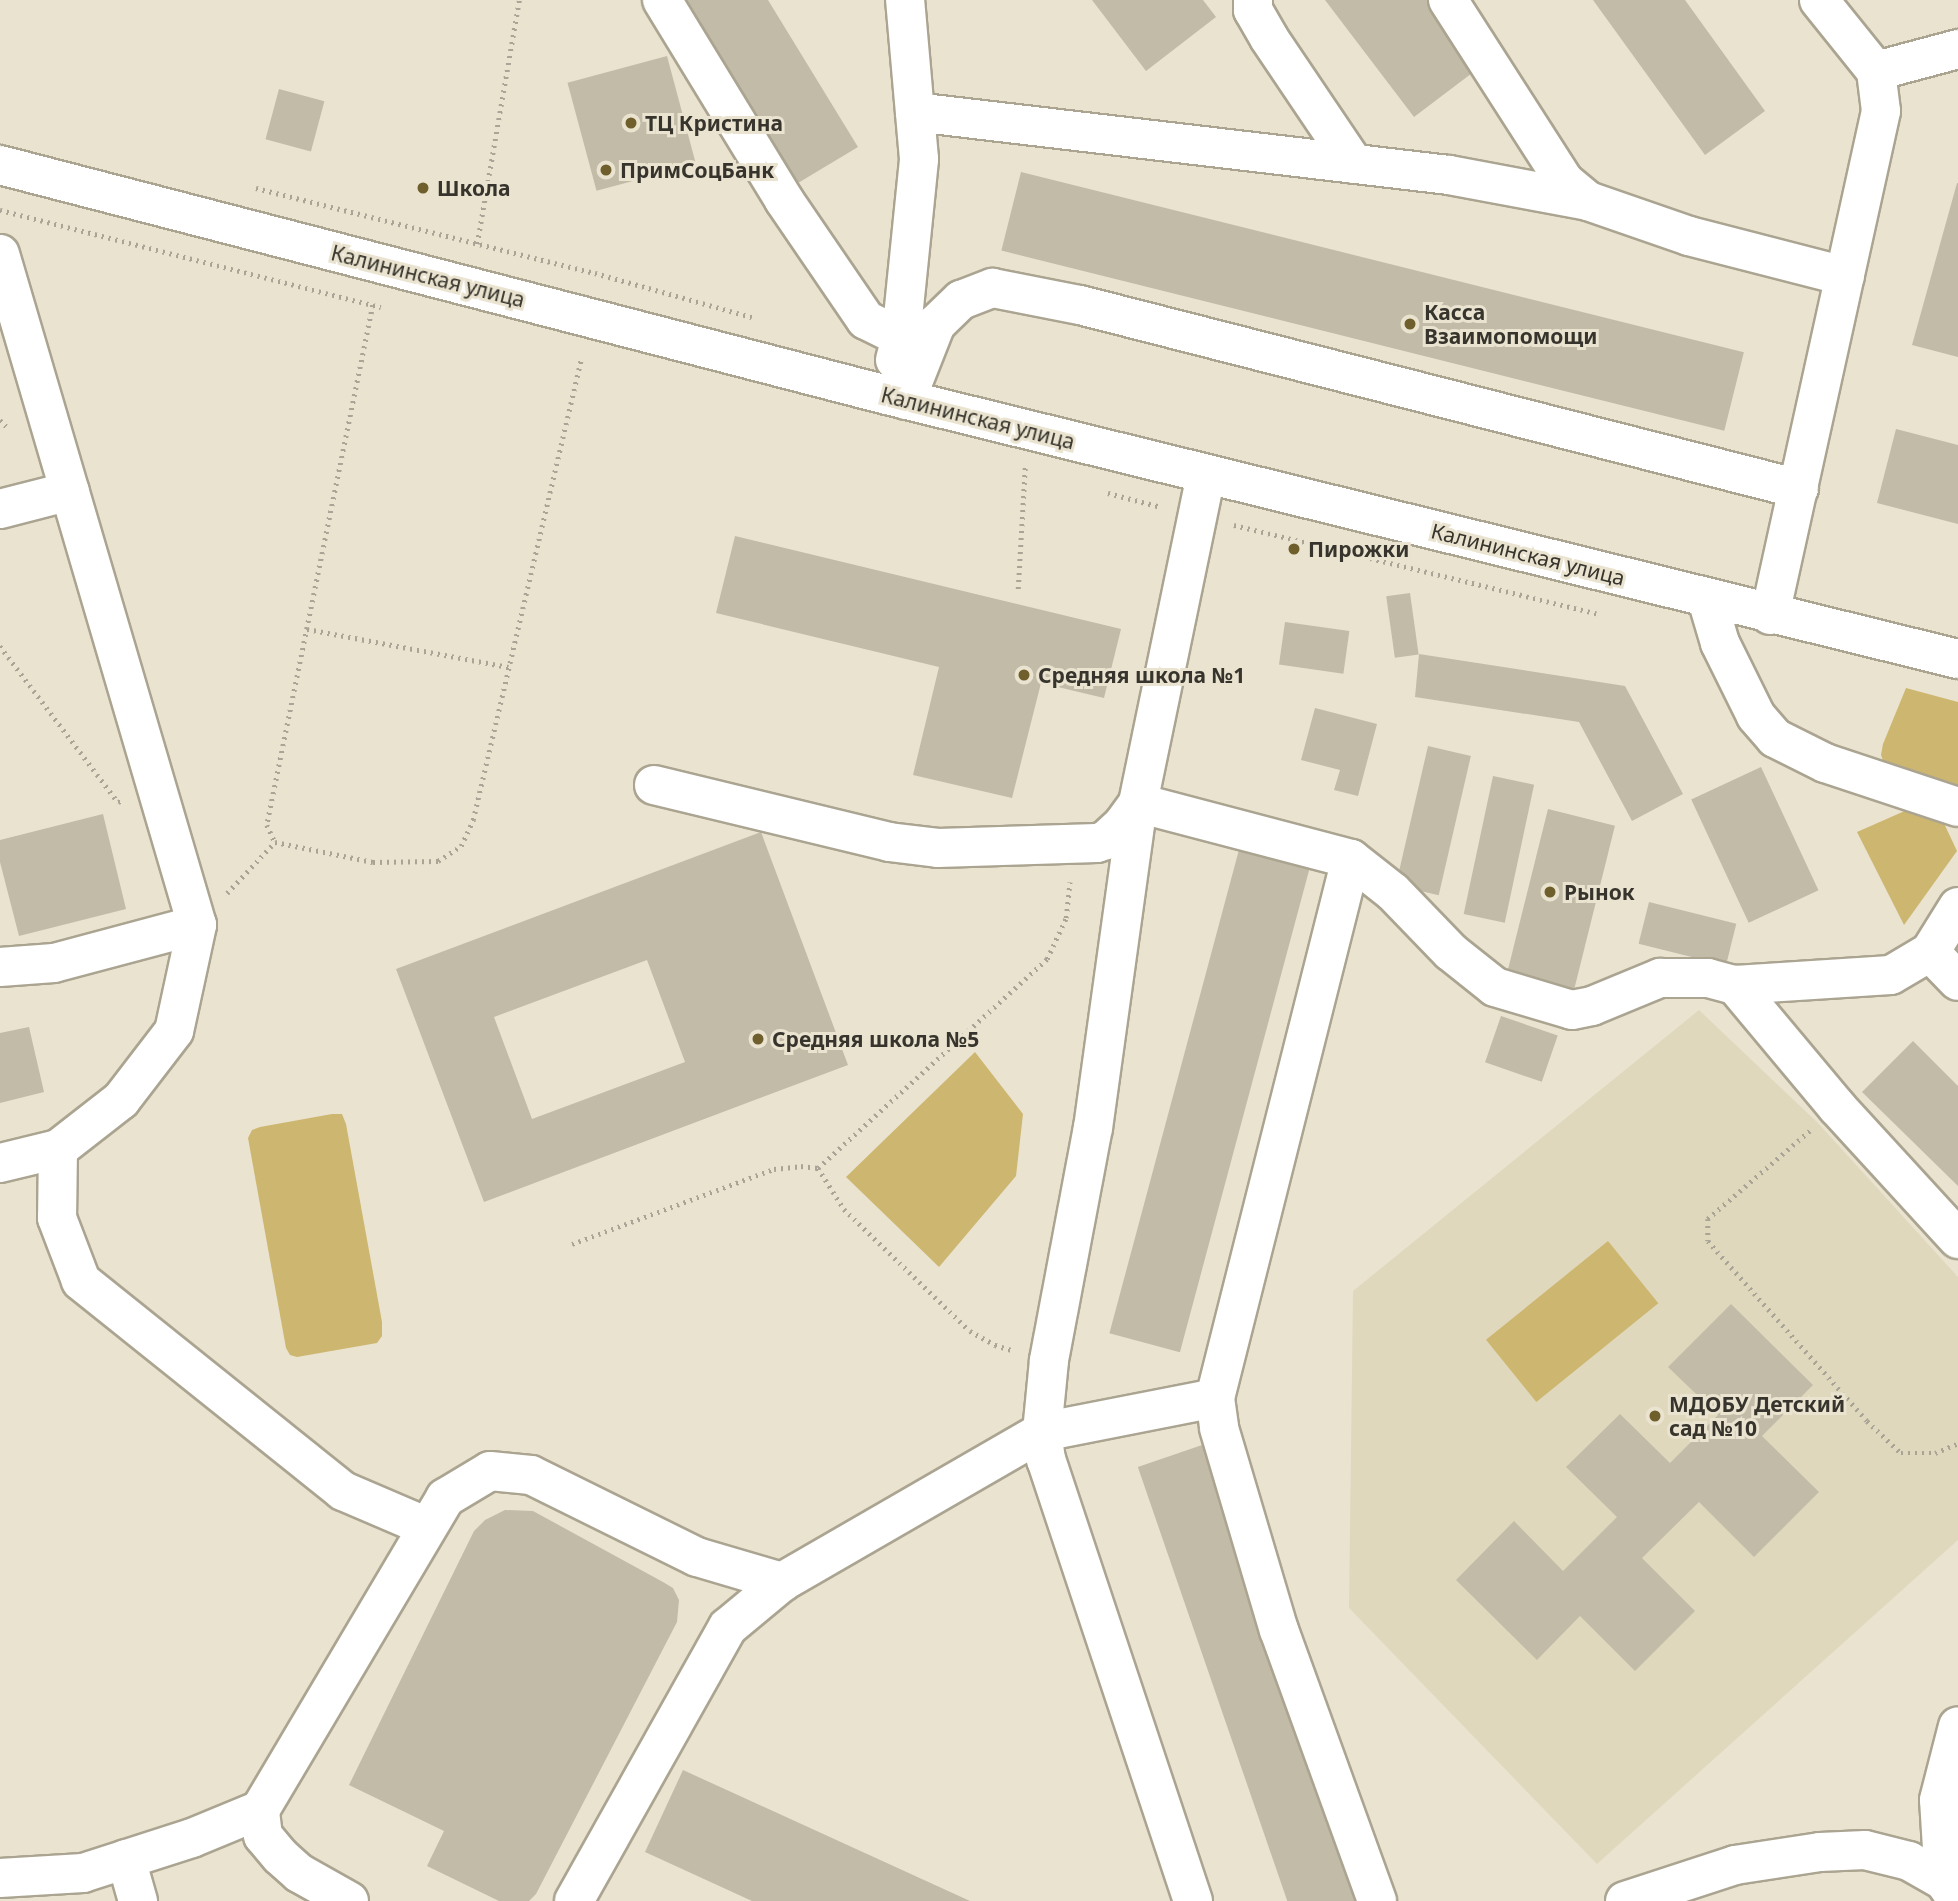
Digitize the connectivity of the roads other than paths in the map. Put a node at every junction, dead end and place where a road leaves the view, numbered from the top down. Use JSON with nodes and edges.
{"nodes":[{"id":1,"x":662,"y":0,"type":"edge"},
{"id":2,"x":905,"y":0,"type":"edge"},
{"id":3,"x":1253,"y":0,"type":"edge"},
{"id":4,"x":1448,"y":0,"type":"edge"},
{"id":5,"x":1819,"y":0,"type":"edge"},
{"id":6,"x":1958,"y":49,"type":"edge"},
{"id":7,"x":1876,"y":71,"type":"junction"},
{"id":8,"x":915,"y":112,"type":"junction"},
{"id":9,"x":1354,"y":164,"type":"junction"},
{"id":10,"x":0,"y":165,"type":"edge"},
{"id":11,"x":1588,"y":201,"type":"junction"},
{"id":12,"x":0,"y":254,"type":"edge"},
{"id":13,"x":1844,"y":276,"type":"junction"},
{"id":14,"x":901,"y":337,"type":"junction"},
{"id":15,"x":896,"y":398,"type":"junction"},
{"id":16,"x":1206,"y":474,"type":"junction"},
{"id":17,"x":1799,"y":489,"type":"junction"},
{"id":18,"x":70,"y":491,"type":"junction"},
{"id":19,"x":0,"y":509,"type":"edge"},
{"id":20,"x":1706,"y":599,"type":"junction"},
{"id":21,"x":1770,"y":615,"type":"junction"},
{"id":22,"x":1958,"y":659,"type":"edge"},
{"id":23,"x":654,"y":785,"type":"dead end"},
{"id":24,"x":1138,"y":803,"type":"junction"},
{"id":25,"x":1958,"y":807,"type":"edge"},
{"id":26,"x":1350,"y":859,"type":"junction"},
{"id":27,"x":1958,"y":907,"type":"edge"},
{"id":28,"x":197,"y":925,"type":"junction"},
{"id":29,"x":1930,"y":952,"type":"junction"},
{"id":30,"x":0,"y":967,"type":"edge"},
{"id":31,"x":1958,"y":981,"type":"edge"},
{"id":32,"x":1735,"y":985,"type":"junction"},
{"id":33,"x":58,"y":1149,"type":"junction"},
{"id":34,"x":0,"y":1163,"type":"edge"},
{"id":35,"x":1958,"y":1239,"type":"edge"},
{"id":36,"x":1215,"y":1398,"type":"junction"},
{"id":37,"x":1042,"y":1432,"type":"junction"},
{"id":38,"x":427,"y":1527,"type":"junction"},
{"id":39,"x":782,"y":1582,"type":"junction"},
{"id":40,"x":1958,"y":1726,"type":"edge"},
{"id":41,"x":260,"y":1811,"type":"junction"},
{"id":42,"x":126,"y":1859,"type":"junction"},
{"id":43,"x":0,"y":1878,"type":"edge"},
{"id":44,"x":1951,"y":1891,"type":"edge"},
{"id":45,"x":138,"y":1901,"type":"edge"},
{"id":46,"x":349,"y":1901,"type":"edge"},
{"id":47,"x":574,"y":1901,"type":"edge"},
{"id":48,"x":1193,"y":1901,"type":"edge"},
{"id":49,"x":1377,"y":1901,"type":"edge"},
{"id":50,"x":1625,"y":1901,"type":"edge"}],
"edges":[{"from":1,"to":14,"type":"main road"},
{"from":2,"to":8,"type":"main road"},
{"from":3,"to":9,"type":"main road"},
{"from":4,"to":11,"type":"main road"},
{"from":5,"to":7,"type":"main road"},
{"from":6,"to":7,"type":"main road"},
{"from":7,"to":13,"type":"main road"},
{"from":8,"to":9,"type":"main road"},
{"from":8,"to":14,"type":"main road"},
{"from":9,"to":11,"type":"main road"},
{"from":10,"to":15,"type":"main road","name":"Калининская улица"},
{"from":11,"to":13,"type":"main road"},
{"from":12,"to":18,"type":"main road"},
{"from":13,"to":17,"type":"main road"},
{"from":14,"to":15,"type":"main road"},
{"from":15,"to":16,"type":"main road","name":"Калининская улица"},
{"from":15,"to":17,"type":"main road"},
{"from":16,"to":20,"type":"main road","name":"Калининская улица"},
{"from":16,"to":24,"type":"main road"},
{"from":17,"to":21,"type":"main road"},
{"from":18,"to":19,"type":"main road"},
{"from":18,"to":28,"type":"main road"},
{"from":20,"to":21,"type":"main road","name":"Калининская улица"},
{"from":20,"to":25,"type":"main road"},
{"from":21,"to":22,"type":"main road","name":"Калининская улица"},
{"from":23,"to":24,"type":"main road"},
{"from":24,"to":26,"type":"main road"},
{"from":24,"to":37,"type":"main road"},
{"from":26,"to":32,"type":"main road"},
{"from":26,"to":36,"type":"main road"},
{"from":27,"to":29,"type":"main road"},
{"from":28,"to":30,"type":"main road"},
{"from":28,"to":33,"type":"main road"},
{"from":29,"to":31,"type":"main road"},
{"from":29,"to":32,"type":"main road"},
{"from":32,"to":35,"type":"main road"},
{"from":33,"to":34,"type":"main road"},
{"from":33,"to":38,"type":"main road"},
{"from":36,"to":37,"type":"main road"},
{"from":36,"to":49,"type":"main road"},
{"from":37,"to":39,"type":"main road"},
{"from":37,"to":48,"type":"main road"},
{"from":38,"to":39,"type":"main road"},
{"from":38,"to":41,"type":"main road"},
{"from":39,"to":47,"type":"main road"},
{"from":40,"to":44,"type":"main road"},
{"from":41,"to":42,"type":"main road"},
{"from":41,"to":46,"type":"main road"},
{"from":42,"to":43,"type":"main road"},
{"from":42,"to":45,"type":"main road"},
{"from":44,"to":50,"type":"main road"}]}
